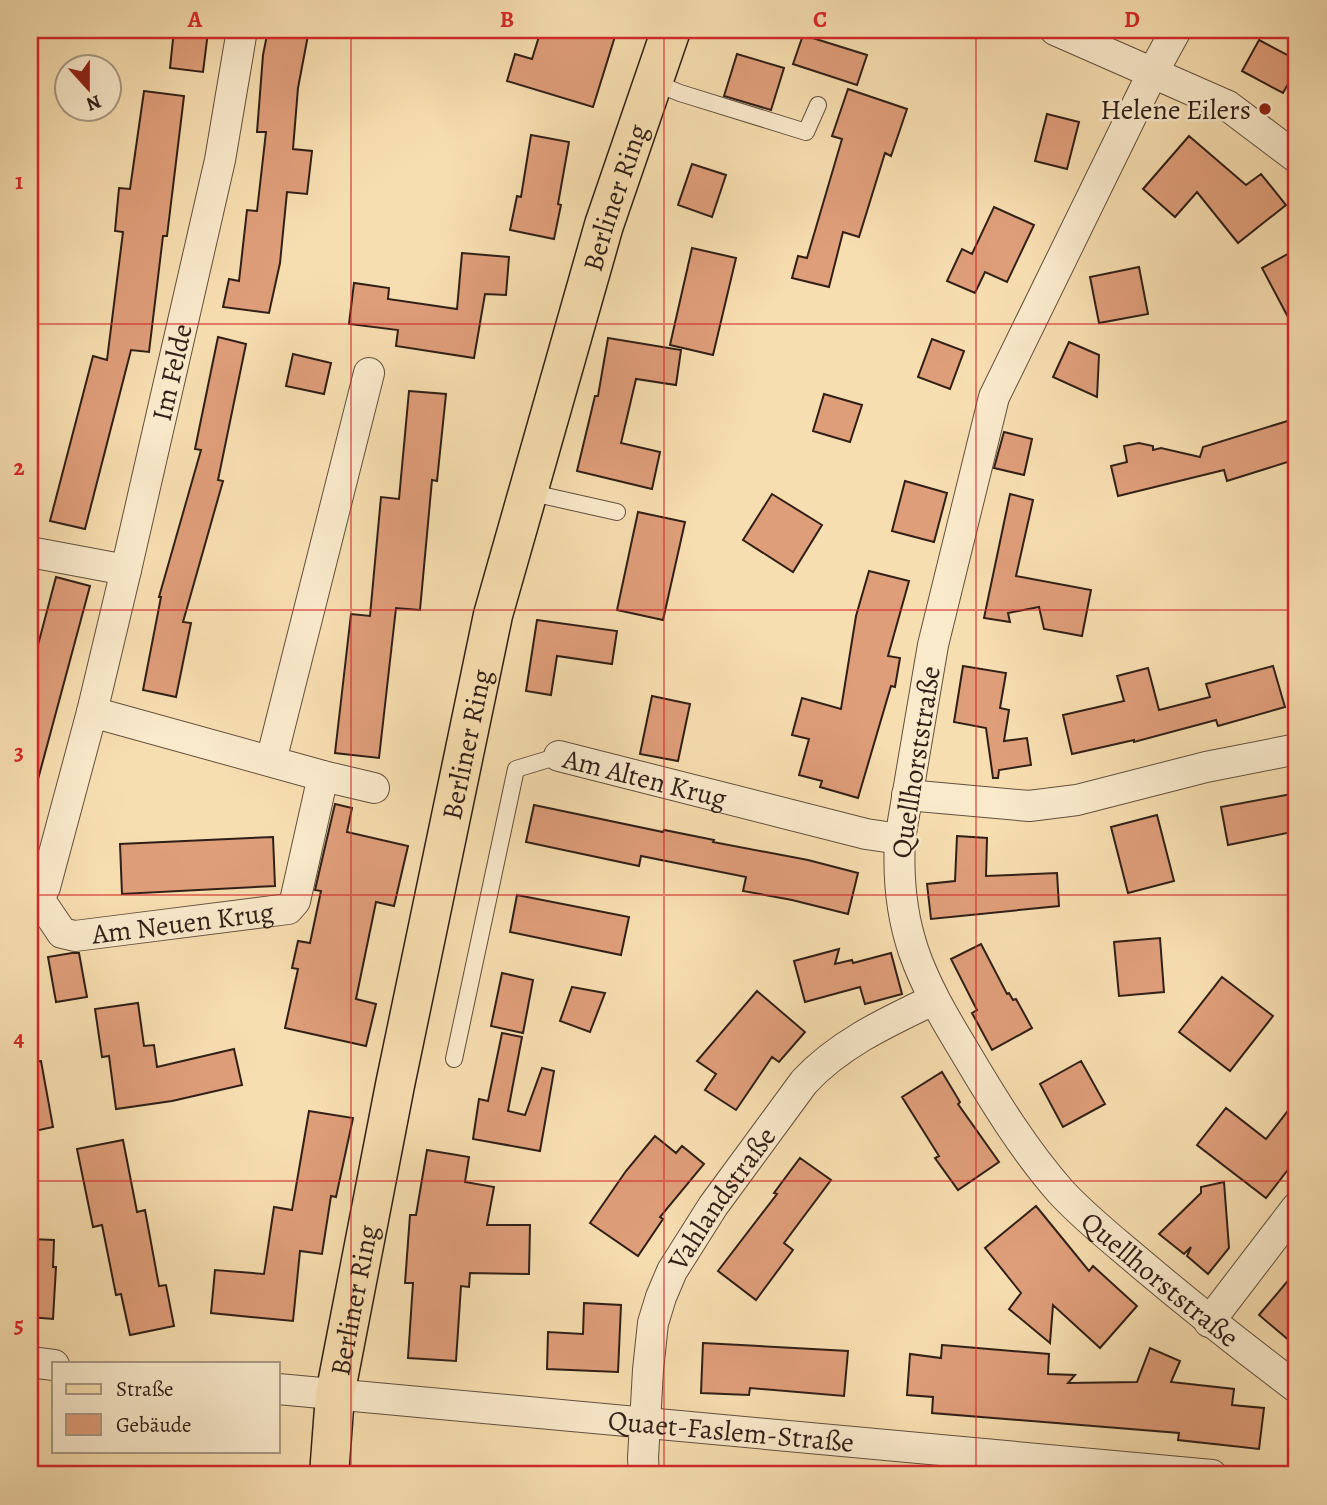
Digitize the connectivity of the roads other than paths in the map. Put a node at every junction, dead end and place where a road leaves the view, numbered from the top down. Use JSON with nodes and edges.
{"nodes":[{"id":1,"x":242,"y":30,"type":"edge"},
{"id":2,"x":671,"y":30,"type":"edge"},
{"id":3,"x":1055,"y":30,"type":"edge"},
{"id":4,"x":1176,"y":30,"type":"edge"},
{"id":5,"x":1152,"y":74,"type":"junction"},
{"id":6,"x":652,"y":82,"type":"junction"},
{"id":7,"x":818,"y":105,"type":"dead end"},
{"id":8,"x":1297,"y":158,"type":"edge"},
{"id":9,"x":369,"y":373,"type":"dead end"},
{"id":10,"x":528,"y":492,"type":"junction"},
{"id":11,"x":617,"y":512,"type":"dead end"},
{"id":12,"x":30,"y":552,"type":"edge"},
{"id":13,"x":127,"y":570,"type":"junction"},
{"id":14,"x":92,"y":712,"type":"junction"},
{"id":15,"x":1297,"y":749,"type":"edge"},
{"id":16,"x":559,"y":756,"type":"joint"},
{"id":17,"x":271,"y":761,"type":"junction"},
{"id":18,"x":323,"y":776,"type":"junction"},
{"id":19,"x":374,"y":788,"type":"dead end"},
{"id":20,"x":907,"y":795,"type":"junction"},
{"id":21,"x":900,"y":839,"type":"junction"},
{"id":22,"x":34,"y":900,"type":"edge"},
{"id":23,"x":933,"y":1000,"type":"junction"},
{"id":24,"x":454,"y":1059,"type":"dead end"},
{"id":25,"x":1297,"y":1207,"type":"edge"},
{"id":26,"x":1209,"y":1322,"type":"junction"},
{"id":27,"x":30,"y":1362,"type":"edge"},
{"id":28,"x":52,"y":1365,"type":"edge"},
{"id":29,"x":1297,"y":1388,"type":"edge"},
{"id":30,"x":280,"y":1389,"type":"edge"},
{"id":31,"x":335,"y":1395,"type":"junction"},
{"id":32,"x":644,"y":1424,"type":"junction"},
{"id":33,"x":1125,"y":1471,"type":"edge"},
{"id":34,"x":329,"y":1475,"type":"edge"},
{"id":35,"x":644,"y":1475,"type":"edge"},
{"id":36,"x":1212,"y":1475,"type":"edge"}],
"edges":[{"from":1,"to":13,"type":"street","name":"Im Felde"},
{"from":2,"to":6,"type":"main road","name":"Berliner Ring"},
{"from":3,"to":5,"type":"street"},
{"from":4,"to":5,"type":"street","name":"Quellhorststraße"},
{"from":5,"to":8,"type":"street"},
{"from":5,"to":20,"type":"street","name":"Quellhorststraße"},
{"from":6,"to":7,"type":"lane"},
{"from":6,"to":10,"type":"main road","name":"Berliner Ring"},
{"from":9,"to":17,"type":"street"},
{"from":10,"to":11,"type":"lane"},
{"from":10,"to":31,"type":"main road","name":"Berliner Ring"},
{"from":12,"to":13,"type":"street"},
{"from":13,"to":14,"type":"street","name":"Im Felde"},
{"from":14,"to":17,"type":"street"},
{"from":14,"to":22,"type":"street","name":"Am Neuen Krug"},
{"from":15,"to":20,"type":"street"},
{"from":16,"to":21,"type":"street","name":"Am Alten Krug"},
{"from":16,"to":24,"type":"lane","name":"Am Alten Krug"},
{"from":17,"to":18,"type":"street"},
{"from":18,"to":19,"type":"street"},
{"from":18,"to":22,"type":"street","name":"Am Neuen Krug"},
{"from":20,"to":21,"type":"street","name":"Quellhorststraße"},
{"from":21,"to":23,"type":"street","name":"Quellhorststraße"},
{"from":23,"to":26,"type":"street","name":"Quellhorststraße"},
{"from":23,"to":32,"type":"street","name":"Vahlandstraße"},
{"from":25,"to":26,"type":"street"},
{"from":26,"to":29,"type":"street","name":"Quellhorststraße"},
{"from":27,"to":28,"type":"street"},
{"from":30,"to":31,"type":"street","name":"Quaet-Faslem-Straße"},
{"from":31,"to":32,"type":"street","name":"Quaet-Faslem-Straße"},
{"from":31,"to":34,"type":"main road","name":"Berliner Ring"},
{"from":32,"to":33,"type":"street","name":"Quaet-Faslem-Straße"},
{"from":32,"to":35,"type":"street","name":"Vahlandstraße"},
{"from":33,"to":36,"type":"street","name":"Quaet-Faslem-Straße"}]}
